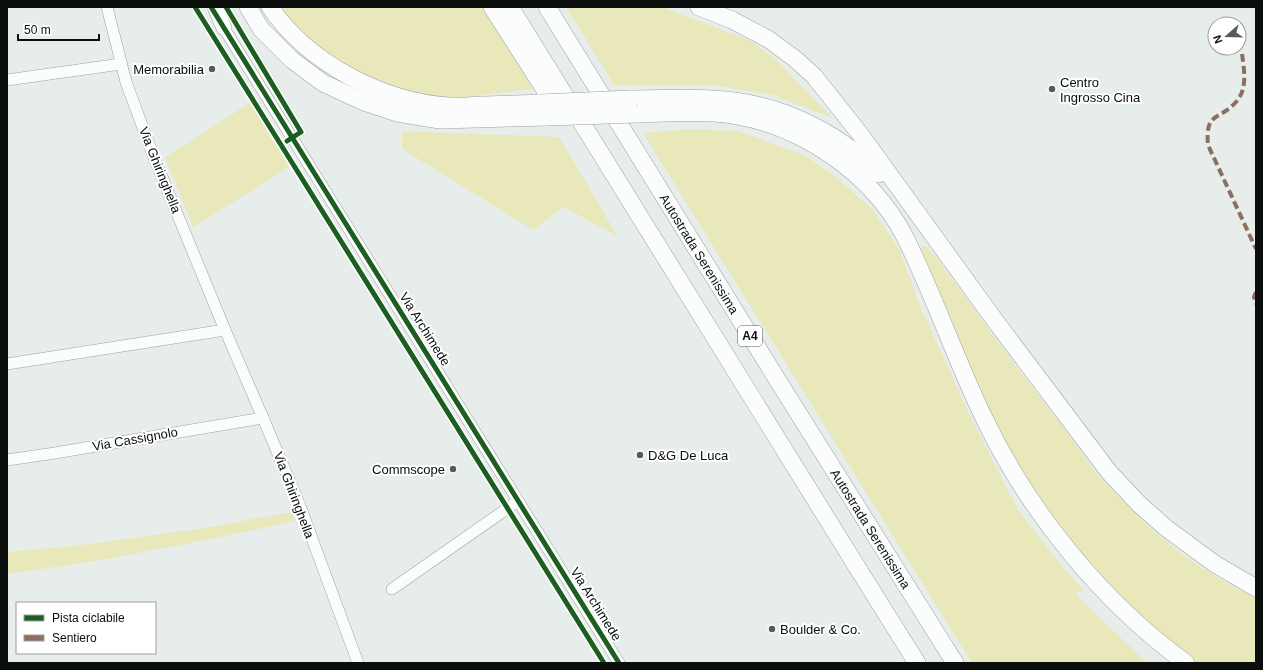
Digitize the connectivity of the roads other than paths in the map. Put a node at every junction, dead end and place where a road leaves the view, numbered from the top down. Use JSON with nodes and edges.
{"nodes":[{"id":1,"x":108,"y":7,"type":"edge"},
{"id":2,"x":211,"y":7,"type":"edge"},
{"id":3,"x":215,"y":7,"type":"edge"},
{"id":4,"x":248,"y":7,"type":"edge"},
{"id":5,"x":270,"y":7,"type":"edge"},
{"id":6,"x":492,"y":7,"type":"edge"},
{"id":7,"x":510,"y":7,"type":"edge"},
{"id":8,"x":547,"y":7,"type":"edge"},
{"id":9,"x":699,"y":7,"type":"edge"},
{"id":10,"x":224,"y":28,"type":"junction"},
{"id":11,"x":121,"y":64,"type":"junction"},
{"id":12,"x":7,"y":80,"type":"edge"},
{"id":13,"x":635,"y":106,"type":"junction"},
{"id":14,"x":544,"y":110,"type":"junction"},
{"id":15,"x":612,"y":170,"type":"junction"},
{"id":16,"x":911,"y":206,"type":"junction"},
{"id":17,"x":225,"y":330,"type":"junction"},
{"id":18,"x":7,"y":364,"type":"edge"},
{"id":19,"x":263,"y":418,"type":"junction"},
{"id":20,"x":7,"y":460,"type":"edge"},
{"id":21,"x":518,"y":501,"type":"junction"},
{"id":22,"x":392,"y":588,"type":"dead end"},
{"id":23,"x":1256,"y":588,"type":"edge"},
{"id":24,"x":358,"y":663,"type":"edge"},
{"id":25,"x":619,"y":663,"type":"edge"},
{"id":26,"x":917,"y":663,"type":"edge"},
{"id":27,"x":955,"y":663,"type":"edge"},
{"id":28,"x":1186,"y":663,"type":"edge"}],
"edges":[{"from":1,"to":11,"type":"street","name":"Via Ghiringhella"},
{"from":2,"to":10,"type":"street","name":"Via Archimede"},
{"from":3,"to":10,"type":"main road"},
{"from":4,"to":14,"type":"highway"},
{"from":5,"to":14,"type":"highway"},
{"from":6,"to":15,"type":"highway"},
{"from":7,"to":15,"type":"highway","number":"A4"},
{"from":8,"to":27,"type":"highway","name":"Autostrada Serenissima","number":"A4"},
{"from":9,"to":16,"type":"highway"},
{"from":10,"to":21,"type":"street","name":"Via Archimede"},
{"from":11,"to":12,"type":"street"},
{"from":11,"to":17,"type":"street","name":"Via Ghiringhella"},
{"from":13,"to":14,"type":"highway","bridge":true},
{"from":13,"to":16,"type":"highway"},
{"from":13,"to":28,"type":"highway"},
{"from":15,"to":26,"type":"highway","number":"A4"},
{"from":16,"to":23,"type":"highway"},
{"from":17,"to":18,"type":"street"},
{"from":17,"to":19,"type":"street","name":"Via Ghiringhella"},
{"from":19,"to":20,"type":"street","name":"Via Cassignolo"},
{"from":19,"to":24,"type":"street","name":"Via Ghiringhella"},
{"from":21,"to":22,"type":"street"},
{"from":21,"to":25,"type":"street","name":"Via Archimede"}]}
